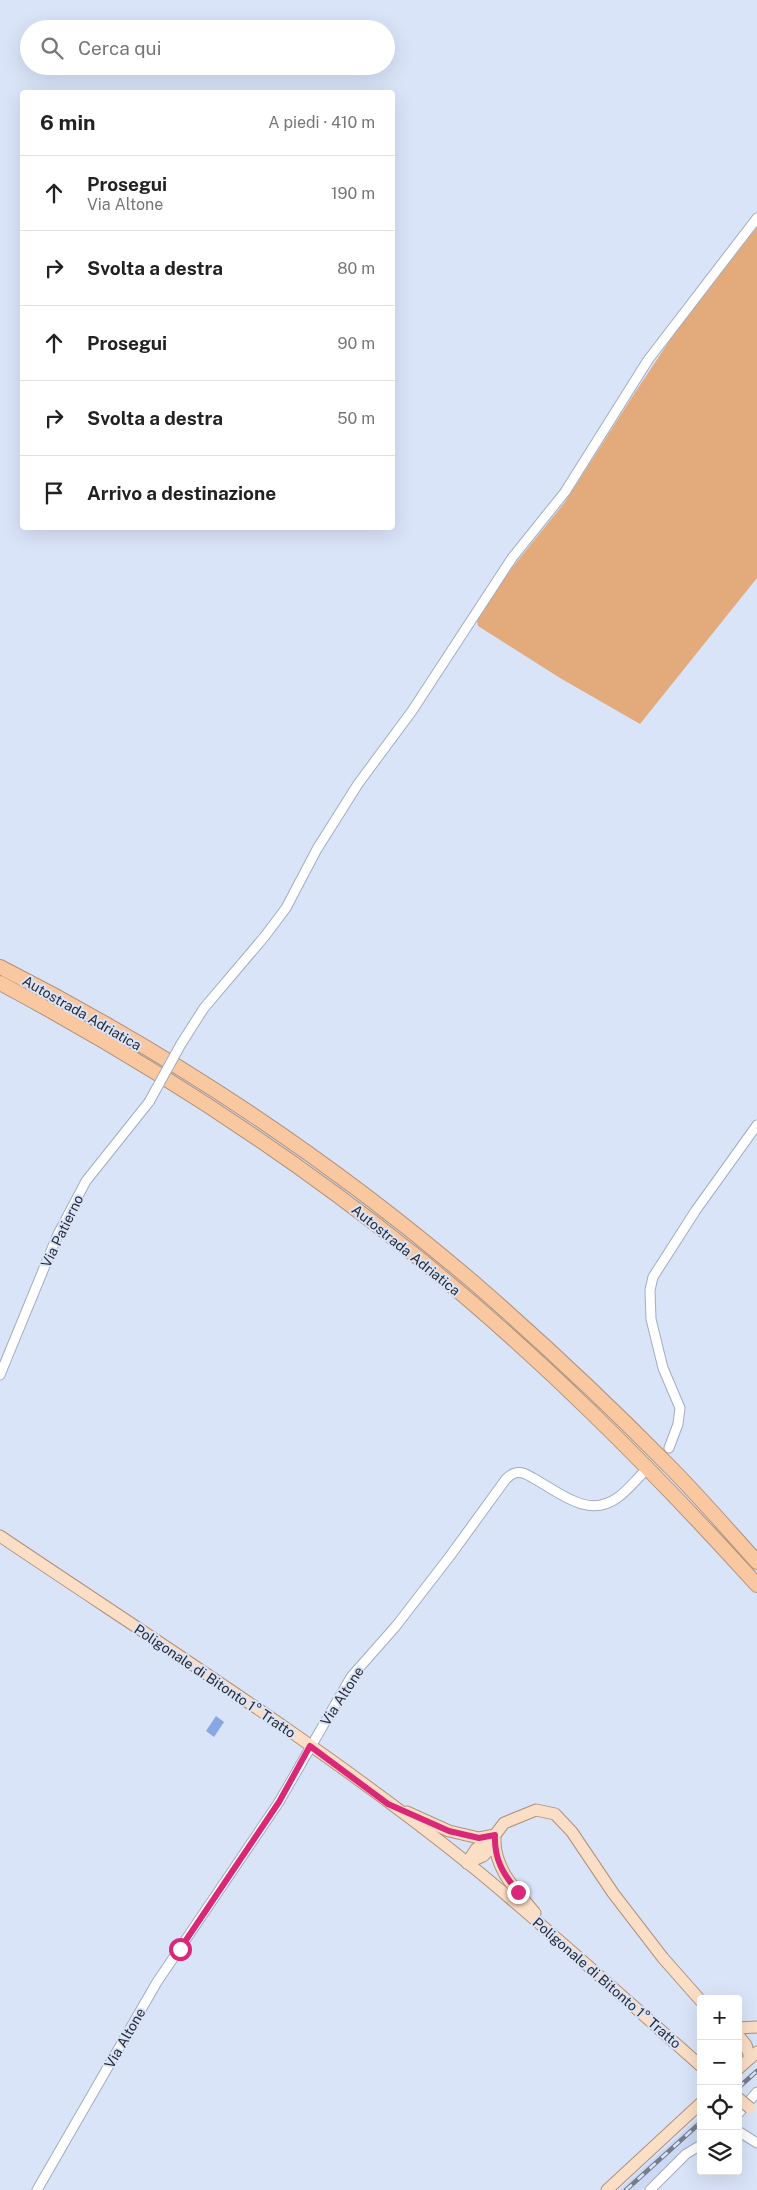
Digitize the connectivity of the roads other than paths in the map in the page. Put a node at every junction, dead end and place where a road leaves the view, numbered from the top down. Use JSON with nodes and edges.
{"nodes":[{"id":1,"x":757,"y":218,"type":"edge"},
{"id":2,"x":0,"y":967,"type":"edge"},
{"id":3,"x":0,"y":983,"type":"edge"},
{"id":4,"x":757,"y":1125,"type":"edge"},
{"id":5,"x":0,"y":1375,"type":"edge"},
{"id":6,"x":669,"y":1448,"type":"dead end"},
{"id":7,"x":642,"y":1474,"type":"dead end"},
{"id":8,"x":0,"y":1536,"type":"edge"},
{"id":9,"x":757,"y":1562,"type":"edge"},
{"id":10,"x":757,"y":1585,"type":"edge"},
{"id":11,"x":310,"y":1746,"type":"junction"},
{"id":12,"x":388,"y":1804,"type":"junction"},
{"id":13,"x":495,"y":1835,"type":"junction"},
{"id":14,"x":468,"y":1864,"type":"junction"},
{"id":15,"x":553,"y":1936,"type":"junction"},
{"id":16,"x":697,"y":1996,"type":"edge"},
{"id":17,"x":757,"y":2026,"type":"edge"},
{"id":18,"x":742,"y":2028,"type":"edge"},
{"id":19,"x":742,"y":2040,"type":"edge"},
{"id":20,"x":754,"y":2055,"type":"edge"},
{"id":21,"x":697,"y":2062,"type":"edge"},
{"id":22,"x":742,"y":2066,"type":"edge"},
{"id":23,"x":757,"y":2092,"type":"edge"},
{"id":24,"x":742,"y":2101,"type":"edge"},
{"id":25,"x":697,"y":2107,"type":"edge"},
{"id":26,"x":742,"y":2109,"type":"edge"},
{"id":27,"x":753,"y":2111,"type":"edge"},
{"id":28,"x":742,"y":2134,"type":"edge"},
{"id":29,"x":757,"y":2144,"type":"edge"},
{"id":30,"x":697,"y":2147,"type":"edge"},
{"id":31,"x":37,"y":2190,"type":"edge"},
{"id":32,"x":607,"y":2190,"type":"edge"},
{"id":33,"x":650,"y":2190,"type":"edge"}],
"edges":[{"from":1,"to":5,"type":"street","name":"Via Patierno","bridge":true},
{"from":2,"to":9,"type":"highway","name":"Autostrada Adriatica"},
{"from":3,"to":10,"type":"highway","name":"Autostrada Adriatica"},
{"from":4,"to":6,"type":"street"},
{"from":7,"to":11,"type":"street","name":"Via Altone"},
{"from":8,"to":11,"type":"main road","name":"Poligonale di Bitonto 1° Tratto"},
{"from":11,"to":12,"type":"main road","name":"Poligonale di Bitonto 1° Tratto"},
{"from":11,"to":31,"type":"street","name":"Via Altone"},
{"from":12,"to":13,"type":"main road"},
{"from":12,"to":14,"type":"main road","name":"Poligonale di Bitonto 1° Tratto"},
{"from":13,"to":14,"type":"main road"},
{"from":13,"to":15,"type":"main road"},
{"from":13,"to":16,"type":"main road"},
{"from":14,"to":15,"type":"main road","name":"Poligonale di Bitonto 1° Tratto"},
{"from":15,"to":21,"type":"main road","name":"Poligonale di Bitonto 1° Tratto"},
{"from":17,"to":18,"type":"main road"},
{"from":19,"to":20,"type":"main road"},
{"from":20,"to":22,"type":"main road"},
{"from":23,"to":26,"type":"street"},
{"from":24,"to":27,"type":"main road","bridge":true},
{"from":25,"to":32,"type":"main road"},
{"from":28,"to":29,"type":"street"},
{"from":30,"to":33,"type":"street"}]}
